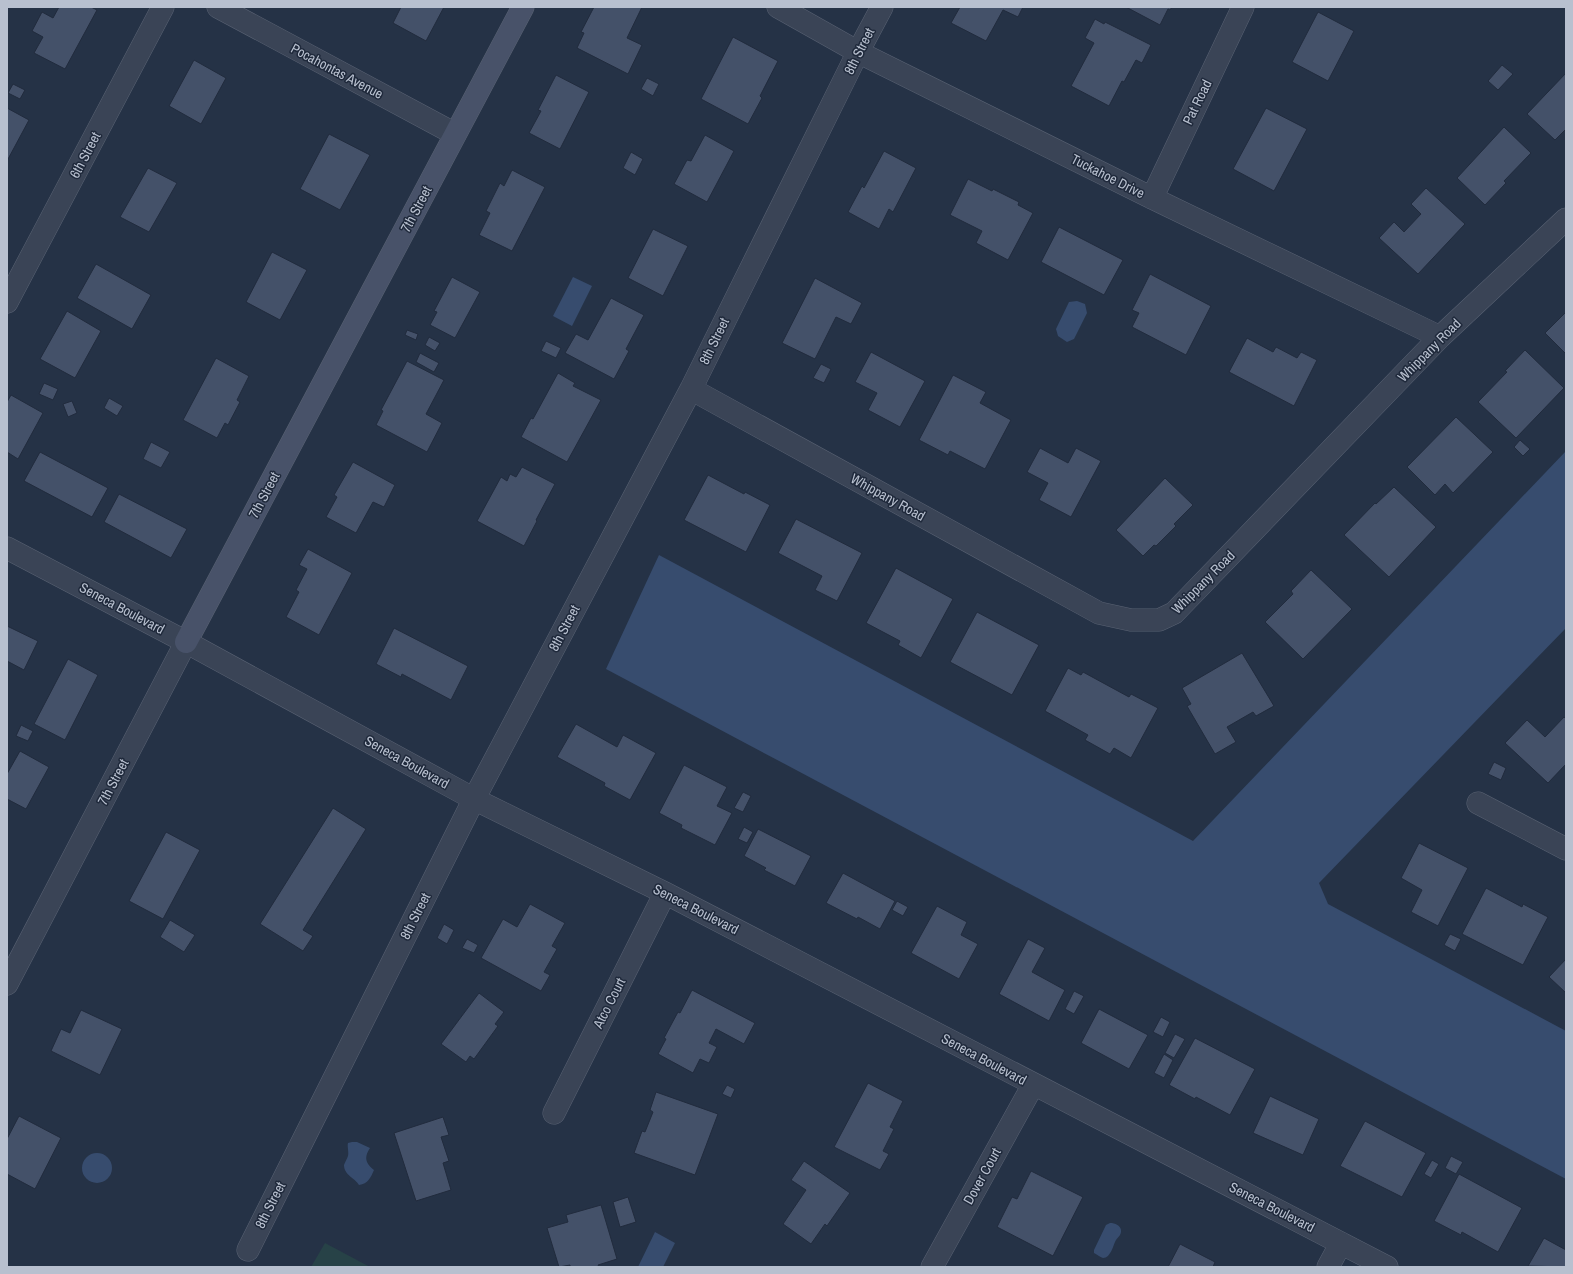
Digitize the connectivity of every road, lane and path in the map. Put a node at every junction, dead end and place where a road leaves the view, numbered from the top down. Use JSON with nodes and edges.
{"nodes":[{"id":1,"x":163,"y":7,"type":"edge"},
{"id":2,"x":218,"y":7,"type":"edge"},
{"id":3,"x":523,"y":7,"type":"edge"},
{"id":4,"x":778,"y":7,"type":"edge"},
{"id":5,"x":882,"y":7,"type":"edge"},
{"id":6,"x":1243,"y":7,"type":"edge"},
{"id":7,"x":858,"y":52,"type":"junction"},
{"id":8,"x":455,"y":134,"type":"junction"},
{"id":9,"x":1152,"y":198,"type":"junction"},
{"id":10,"x":1566,"y":219,"type":"edge"},
{"id":11,"x":7,"y":302,"type":"edge"},
{"id":12,"x":1440,"y":337,"type":"junction"},
{"id":13,"x":691,"y":389,"type":"junction"},
{"id":14,"x":7,"y":548,"type":"edge"},
{"id":15,"x":186,"y":642,"type":"junction"},
{"id":16,"x":474,"y":799,"type":"junction"},
{"id":17,"x":1478,"y":803,"type":"dead end"},
{"id":18,"x":1566,"y":849,"type":"edge"},
{"id":19,"x":665,"y":893,"type":"junction"},
{"id":20,"x":7,"y":984,"type":"edge"},
{"id":21,"x":1033,"y":1085,"type":"junction"},
{"id":22,"x":554,"y":1113,"type":"dead end"},
{"id":23,"x":1341,"y":1243,"type":"junction"},
{"id":24,"x":248,"y":1250,"type":"dead end"},
{"id":25,"x":932,"y":1267,"type":"edge"},
{"id":26,"x":1328,"y":1267,"type":"edge"},
{"id":27,"x":1387,"y":1267,"type":"edge"}],
"edges":[{"from":1,"to":11,"type":"street","name":"6th Street"},
{"from":2,"to":8,"type":"street","name":"Pocahontas Avenue"},
{"from":3,"to":8,"type":"street","name":"7th Street"},
{"from":4,"to":7,"type":"street","name":"Tuckahoe Drive"},
{"from":5,"to":7,"type":"street","name":"8th Street"},
{"from":6,"to":9,"type":"street","name":"Pat Road"},
{"from":7,"to":9,"type":"street","name":"Tuckahoe Drive"},
{"from":7,"to":13,"type":"street","name":"8th Street"},
{"from":8,"to":15,"type":"street","name":"7th Street"},
{"from":9,"to":12,"type":"street","name":"Tuckahoe Drive"},
{"from":10,"to":12,"type":"street","name":"Whippany Road"},
{"from":12,"to":13,"type":"street","name":"Whippany Road"},
{"from":13,"to":16,"type":"street","name":"8th Street"},
{"from":14,"to":15,"type":"street","name":"Seneca Boulevard"},
{"from":15,"to":16,"type":"street","name":"Seneca Boulevard"},
{"from":15,"to":20,"type":"street","name":"7th Street"},
{"from":16,"to":19,"type":"street","name":"Seneca Boulevard"},
{"from":16,"to":24,"type":"street","name":"8th Street"},
{"from":17,"to":18,"type":"street"},
{"from":19,"to":21,"type":"street","name":"Seneca Boulevard"},
{"from":19,"to":22,"type":"street","name":"Atco Court"},
{"from":21,"to":23,"type":"street","name":"Seneca Boulevard"},
{"from":21,"to":25,"type":"street","name":"Dover Court"},
{"from":23,"to":26,"type":"street"},
{"from":23,"to":27,"type":"street","name":"Seneca Boulevard"}]}
